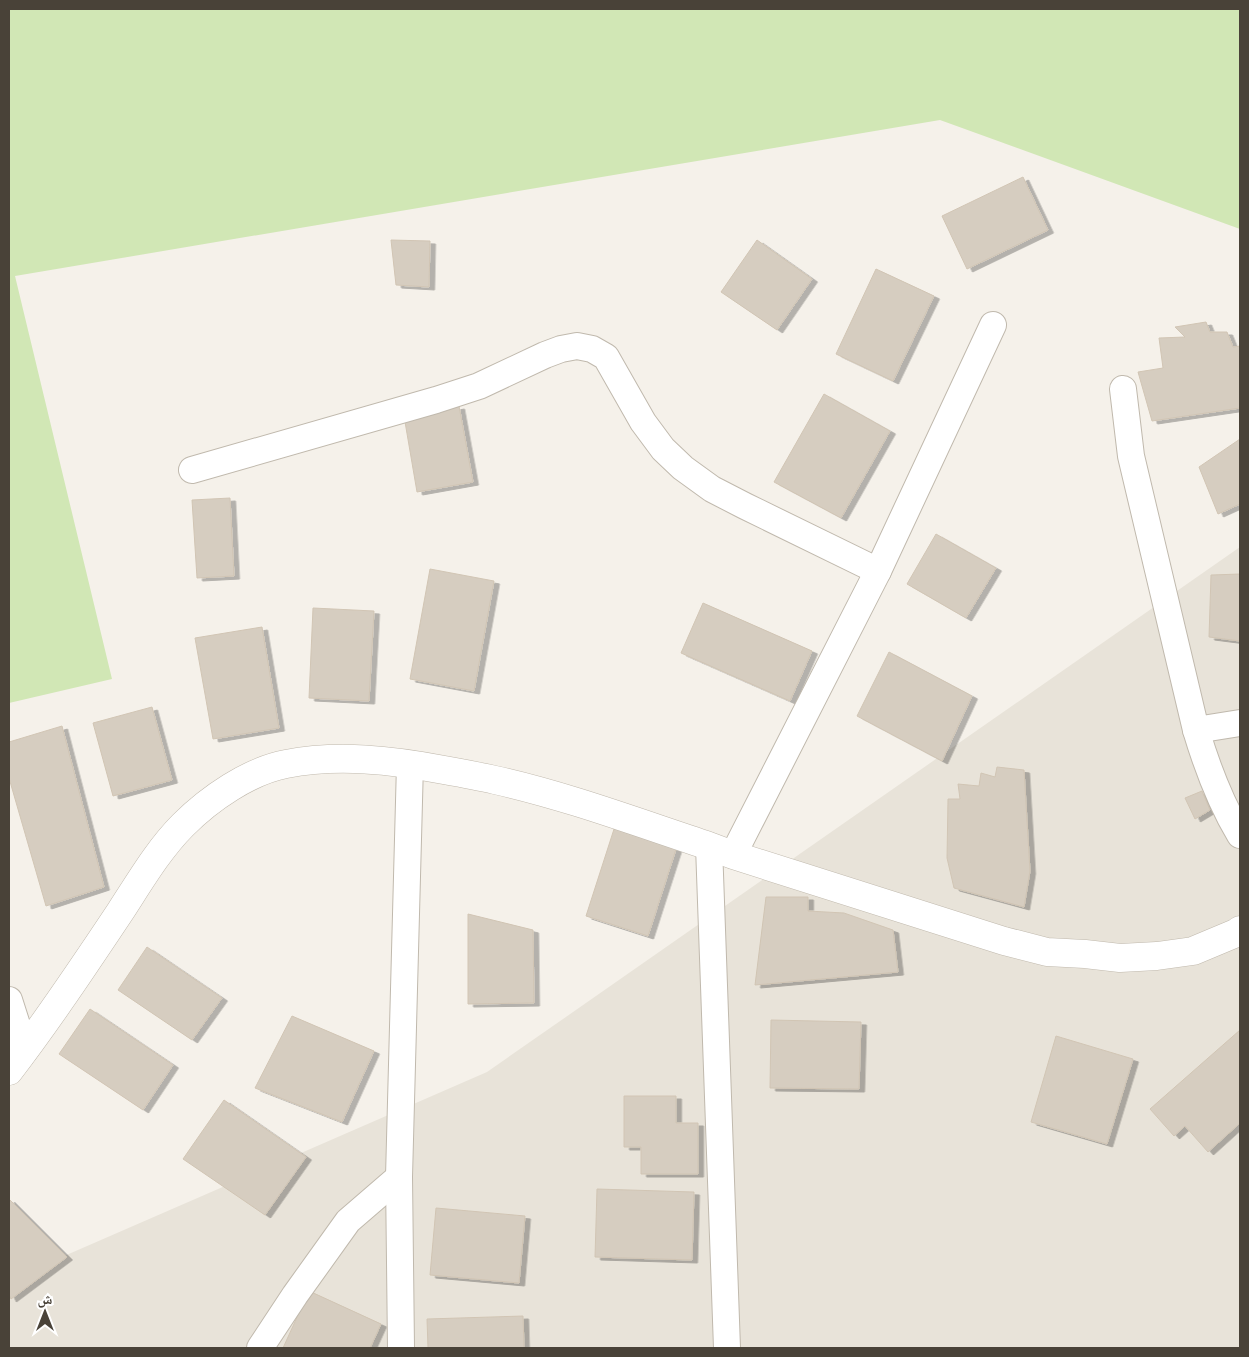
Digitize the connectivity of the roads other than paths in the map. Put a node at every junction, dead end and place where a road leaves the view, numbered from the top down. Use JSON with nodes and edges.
{"nodes":[{"id":1,"x":993,"y":325,"type":"dead end"},
{"id":2,"x":1123,"y":389,"type":"dead end"},
{"id":3,"x":192,"y":470,"type":"dead end"},
{"id":4,"x":878,"y":571,"type":"junction"},
{"id":5,"x":1240,"y":723,"type":"edge"},
{"id":6,"x":1196,"y":730,"type":"junction"},
{"id":7,"x":410,"y":764,"type":"junction"},
{"id":8,"x":1240,"y":835,"type":"edge"},
{"id":9,"x":721,"y":851,"type":"junction"},
{"id":10,"x":1239,"y":932,"type":"edge"},
{"id":11,"x":9,"y":1000,"type":"edge"},
{"id":12,"x":25,"y":1050,"type":"junction"},
{"id":13,"x":9,"y":1072,"type":"edge"},
{"id":14,"x":399,"y":1176,"type":"junction"},
{"id":15,"x":260,"y":1348,"type":"edge"},
{"id":16,"x":401,"y":1348,"type":"edge"},
{"id":17,"x":727,"y":1348,"type":"edge"}],
"edges":[{"from":1,"to":4,"type":"street"},
{"from":2,"to":6,"type":"street"},
{"from":3,"to":4,"type":"street"},
{"from":4,"to":9,"type":"street"},
{"from":5,"to":6,"type":"street"},
{"from":6,"to":8,"type":"street"},
{"from":7,"to":9,"type":"street"},
{"from":7,"to":12,"type":"street"},
{"from":7,"to":14,"type":"street"},
{"from":9,"to":10,"type":"street"},
{"from":9,"to":17,"type":"street"},
{"from":11,"to":12,"type":"street"},
{"from":12,"to":13,"type":"street"},
{"from":14,"to":15,"type":"street"},
{"from":14,"to":16,"type":"street"}]}
